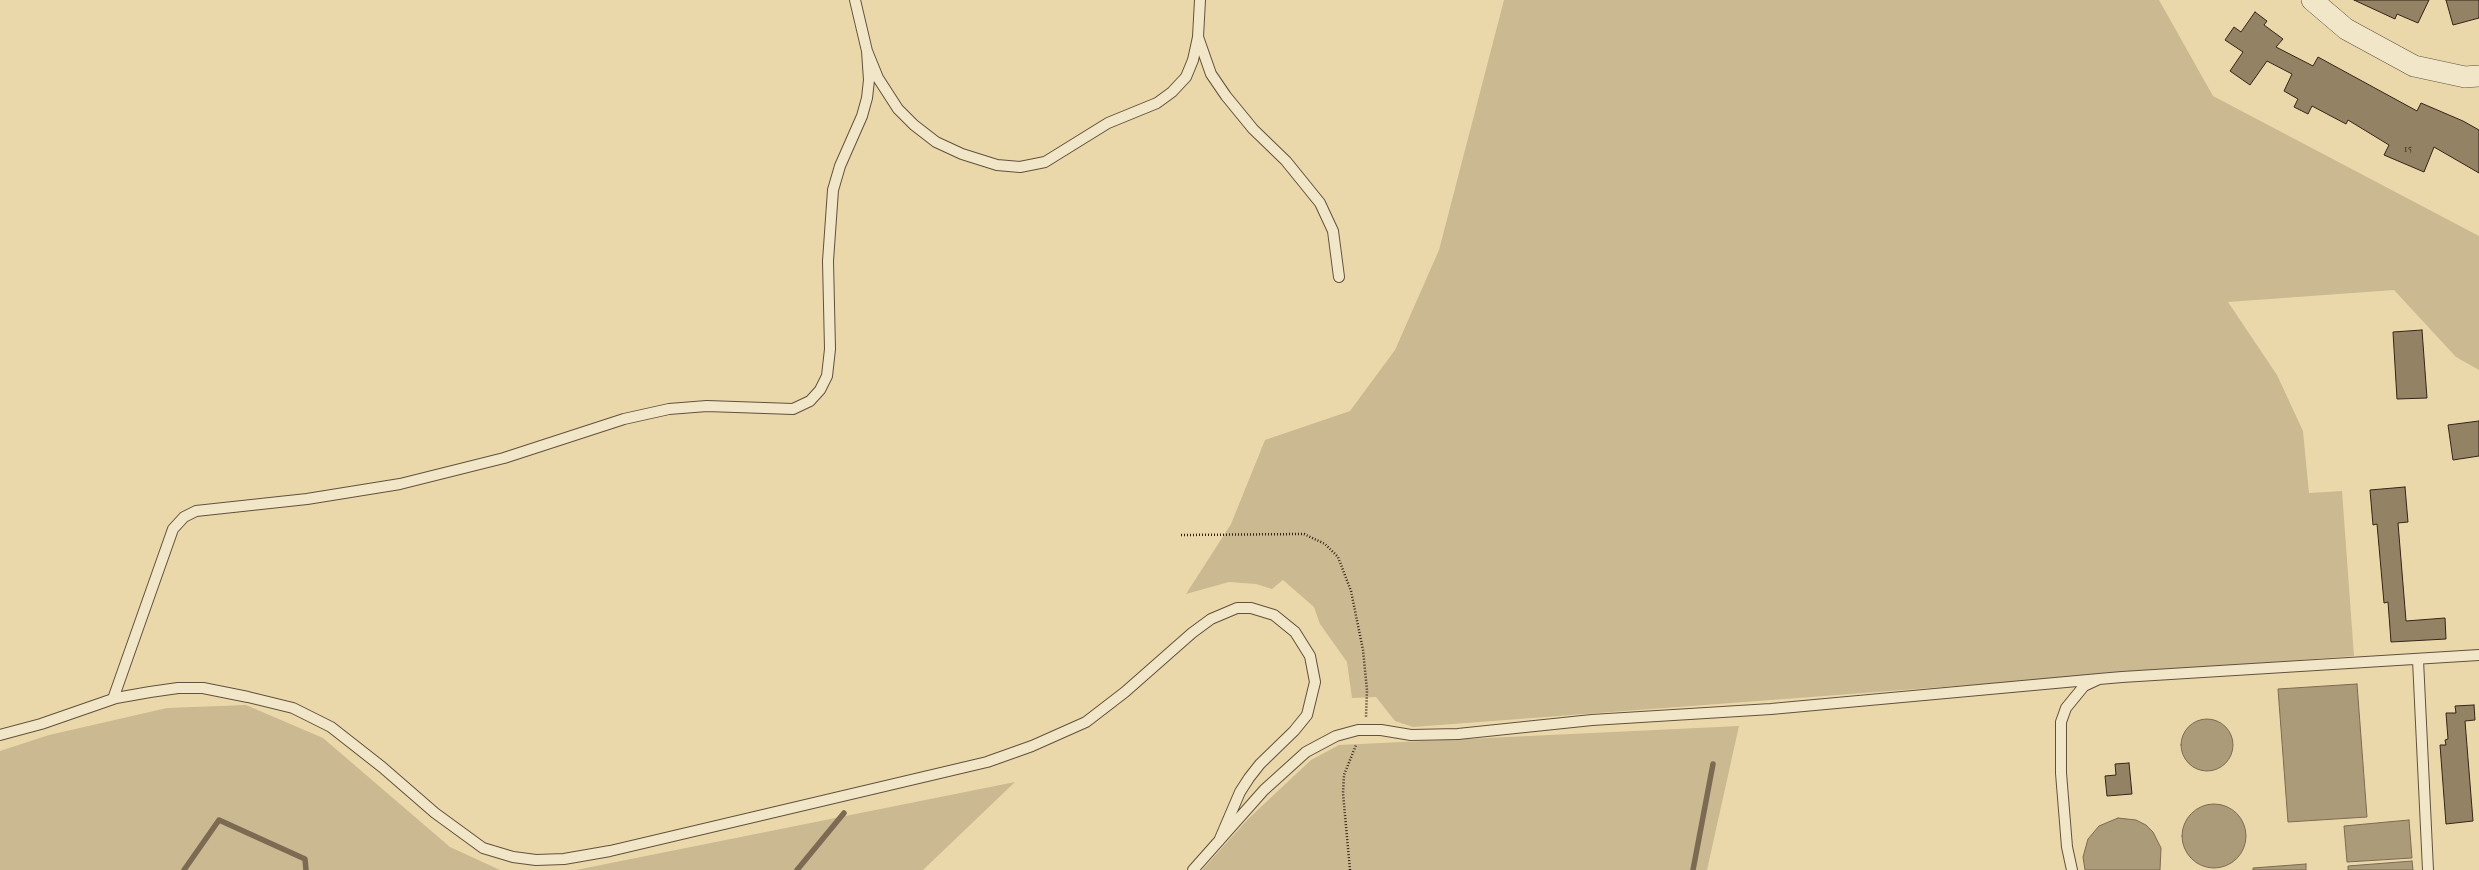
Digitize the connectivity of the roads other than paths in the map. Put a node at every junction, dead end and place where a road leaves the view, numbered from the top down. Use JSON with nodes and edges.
{"nodes":[{"id":1,"x":855,"y":0,"type":"edge"},
{"id":2,"x":1200,"y":0,"type":"edge"},
{"id":3,"x":2312,"y":0,"type":"edge"},
{"id":4,"x":1198,"y":37,"type":"junction"},
{"id":5,"x":867,"y":51,"type":"junction"},
{"id":6,"x":2479,"y":76,"type":"edge"},
{"id":7,"x":1340,"y":278,"type":"dead end"},
{"id":8,"x":2479,"y":655,"type":"edge"},
{"id":9,"x":2418,"y":660,"type":"junction"},
{"id":10,"x":2099,"y":679,"type":"junction"},
{"id":11,"x":113,"y":699,"type":"junction"},
{"id":12,"x":0,"y":735,"type":"edge"},
{"id":13,"x":1219,"y":841,"type":"junction"},
{"id":14,"x":1193,"y":870,"type":"edge"},
{"id":15,"x":2072,"y":870,"type":"edge"},
{"id":16,"x":2428,"y":870,"type":"edge"}],
"edges":[{"from":1,"to":5,"type":"lane"},
{"from":2,"to":4,"type":"lane"},
{"from":3,"to":6,"type":"street"},
{"from":4,"to":5,"type":"lane"},
{"from":4,"to":7,"type":"lane"},
{"from":5,"to":11,"type":"lane"},
{"from":8,"to":9,"type":"lane"},
{"from":9,"to":10,"type":"lane"},
{"from":9,"to":16,"type":"lane"},
{"from":10,"to":13,"type":"lane"},
{"from":10,"to":15,"type":"lane"},
{"from":11,"to":12,"type":"lane"},
{"from":11,"to":13,"type":"lane"},
{"from":13,"to":14,"type":"lane"}]}
